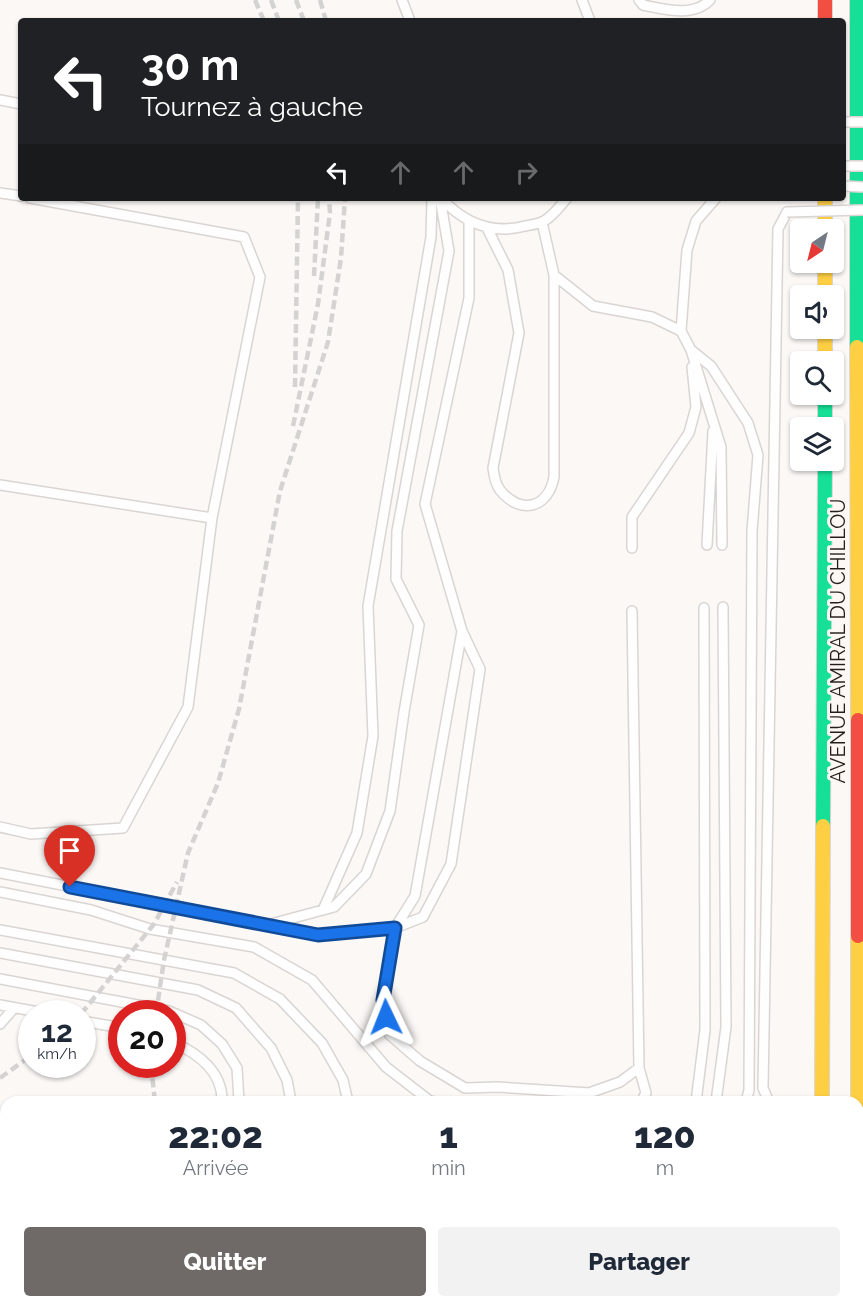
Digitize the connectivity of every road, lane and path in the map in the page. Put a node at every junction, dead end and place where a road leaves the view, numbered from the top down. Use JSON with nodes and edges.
{"nodes":[{"id":1,"x":402,"y":0,"type":"edge"},
{"id":2,"x":582,"y":0,"type":"edge"},
{"id":3,"x":639,"y":0,"type":"edge"},
{"id":4,"x":710,"y":0,"type":"edge"},
{"id":5,"x":825,"y":0,"type":"edge"},
{"id":6,"x":857,"y":0,"type":"edge"},
{"id":7,"x":409,"y":18,"type":"edge"},
{"id":8,"x":589,"y":18,"type":"edge"},
{"id":9,"x":825,"y":18,"type":"edge"},
{"id":10,"x":0,"y":100,"type":"edge"},
{"id":11,"x":18,"y":103,"type":"edge"},
{"id":12,"x":846,"y":122,"type":"edge"},
{"id":13,"x":863,"y":122,"type":"edge"},
{"id":14,"x":846,"y":166,"type":"edge"},
{"id":15,"x":863,"y":166,"type":"edge"},
{"id":16,"x":846,"y":186,"type":"edge"},
{"id":17,"x":863,"y":187,"type":"edge"},
{"id":18,"x":0,"y":193,"type":"edge"},
{"id":19,"x":18,"y":196,"type":"edge"},
{"id":20,"x":46,"y":201,"type":"edge"},
{"id":21,"x":432,"y":201,"type":"edge"},
{"id":22,"x":441,"y":201,"type":"edge"},
{"id":23,"x":443,"y":201,"type":"edge"},
{"id":24,"x":564,"y":201,"type":"edge"},
{"id":25,"x":713,"y":201,"type":"edge"},
{"id":26,"x":825,"y":201,"type":"edge"},
{"id":27,"x":863,"y":210,"type":"edge"},
{"id":28,"x":825,"y":219,"type":"edge"},
{"id":29,"x":469,"y":222,"type":"junction"},
{"id":30,"x":542,"y":222,"type":"junction"},
{"id":31,"x":487,"y":228,"type":"junction"},
{"id":32,"x":554,"y":275,"type":"junction"},
{"id":33,"x":681,"y":331,"type":"junction"},
{"id":34,"x":691,"y":350,"type":"junction"},
{"id":35,"x":714,"y":424,"type":"junction"},
{"id":36,"x":825,"y":471,"type":"edge"},
{"id":37,"x":0,"y":485,"type":"edge"},
{"id":38,"x":212,"y":518,"type":"junction"},
{"id":39,"x":706,"y":545,"type":"dead end"},
{"id":40,"x":722,"y":545,"type":"dead end"},
{"id":41,"x":632,"y":548,"type":"dead end"},
{"id":42,"x":723,"y":607,"type":"dead end"},
{"id":43,"x":704,"y":608,"type":"dead end"},
{"id":44,"x":632,"y":611,"type":"dead end"},
{"id":45,"x":462,"y":631,"type":"junction"},
{"id":46,"x":0,"y":827,"type":"edge"},
{"id":47,"x":0,"y":873,"type":"edge"},
{"id":48,"x":0,"y":892,"type":"edge"},
{"id":49,"x":323,"y":910,"type":"junction"},
{"id":50,"x":267,"y":925,"type":"junction"},
{"id":51,"x":395,"y":928,"type":"junction"},
{"id":52,"x":0,"y":930,"type":"edge"},
{"id":53,"x":0,"y":953,"type":"edge"},
{"id":54,"x":0,"y":979,"type":"edge"},
{"id":55,"x":0,"y":1005,"type":"edge"},
{"id":56,"x":14,"y":1008,"type":"junction"},
{"id":57,"x":18,"y":1009,"type":"edge"},
{"id":58,"x":0,"y":1024,"type":"edge"},
{"id":59,"x":186,"y":1048,"type":"edge"},
{"id":60,"x":639,"y":1068,"type":"junction"},
{"id":61,"x":221,"y":1096,"type":"edge"},
{"id":62,"x":239,"y":1096,"type":"edge"},
{"id":63,"x":290,"y":1096,"type":"edge"},
{"id":64,"x":347,"y":1096,"type":"edge"},
{"id":65,"x":424,"y":1096,"type":"edge"},
{"id":66,"x":644,"y":1096,"type":"edge"},
{"id":67,"x":697,"y":1096,"type":"edge"},
{"id":68,"x":717,"y":1096,"type":"edge"},
{"id":69,"x":748,"y":1096,"type":"edge"},
{"id":70,"x":766,"y":1096,"type":"edge"},
{"id":71,"x":822,"y":1096,"type":"edge"},
{"id":72,"x":858,"y":1096,"type":"edge"}],
"edges":[{"from":1,"to":7,"type":"lane"},
{"from":2,"to":8,"type":"lane"},
{"from":3,"to":4,"type":"lane"},
{"from":5,"to":9,"type":"street"},
{"from":6,"to":72,"type":"street","name":"AVENUE AMIRAL DU CHILLOU"},
{"from":10,"to":11,"type":"lane"},
{"from":12,"to":13,"type":"lane","bridge":true},
{"from":14,"to":15,"type":"lane","bridge":true},
{"from":16,"to":17,"type":"lane","bridge":true},
{"from":18,"to":19,"type":"lane"},
{"from":20,"to":38,"type":"lane"},
{"from":21,"to":49,"type":"lane"},
{"from":22,"to":49,"type":"lane"},
{"from":23,"to":29,"type":"lane"},
{"from":24,"to":30,"type":"lane"},
{"from":25,"to":33,"type":"lane"},
{"from":26,"to":28,"type":"street"},
{"from":27,"to":70,"type":"lane","bridge":true},
{"from":29,"to":31,"type":"lane"},
{"from":29,"to":45,"type":"lane"},
{"from":30,"to":31,"type":"lane"},
{"from":30,"to":32,"type":"lane"},
{"from":31,"to":32,"type":"lane"},
{"from":32,"to":33,"type":"lane"},
{"from":33,"to":34,"type":"lane"},
{"from":34,"to":35,"type":"lane"},
{"from":34,"to":41,"type":"lane"},
{"from":34,"to":69,"type":"lane"},
{"from":35,"to":39,"type":"lane"},
{"from":35,"to":40,"type":"lane"},
{"from":36,"to":71,"type":"street","name":"AVENUE AMIRAL DU CHILLOU"},
{"from":37,"to":38,"type":"lane"},
{"from":38,"to":46,"type":"lane"},
{"from":42,"to":68,"type":"lane"},
{"from":43,"to":67,"type":"lane"},
{"from":44,"to":60,"type":"lane"},
{"from":45,"to":51,"type":"lane"},
{"from":45,"to":51,"type":"lane"},
{"from":47,"to":50,"type":"lane"},
{"from":48,"to":65,"type":"lane"},
{"from":49,"to":50,"type":"lane"},
{"from":50,"to":51,"type":"lane"},
{"from":51,"to":60,"type":"lane"},
{"from":52,"to":64,"type":"lane"},
{"from":53,"to":63,"type":"lane"},
{"from":54,"to":62,"type":"lane"},
{"from":55,"to":56,"type":"lane"},
{"from":56,"to":57,"type":"lane"},
{"from":56,"to":58,"type":"lane"},
{"from":59,"to":61,"type":"lane"},
{"from":60,"to":66,"type":"lane"}]}
